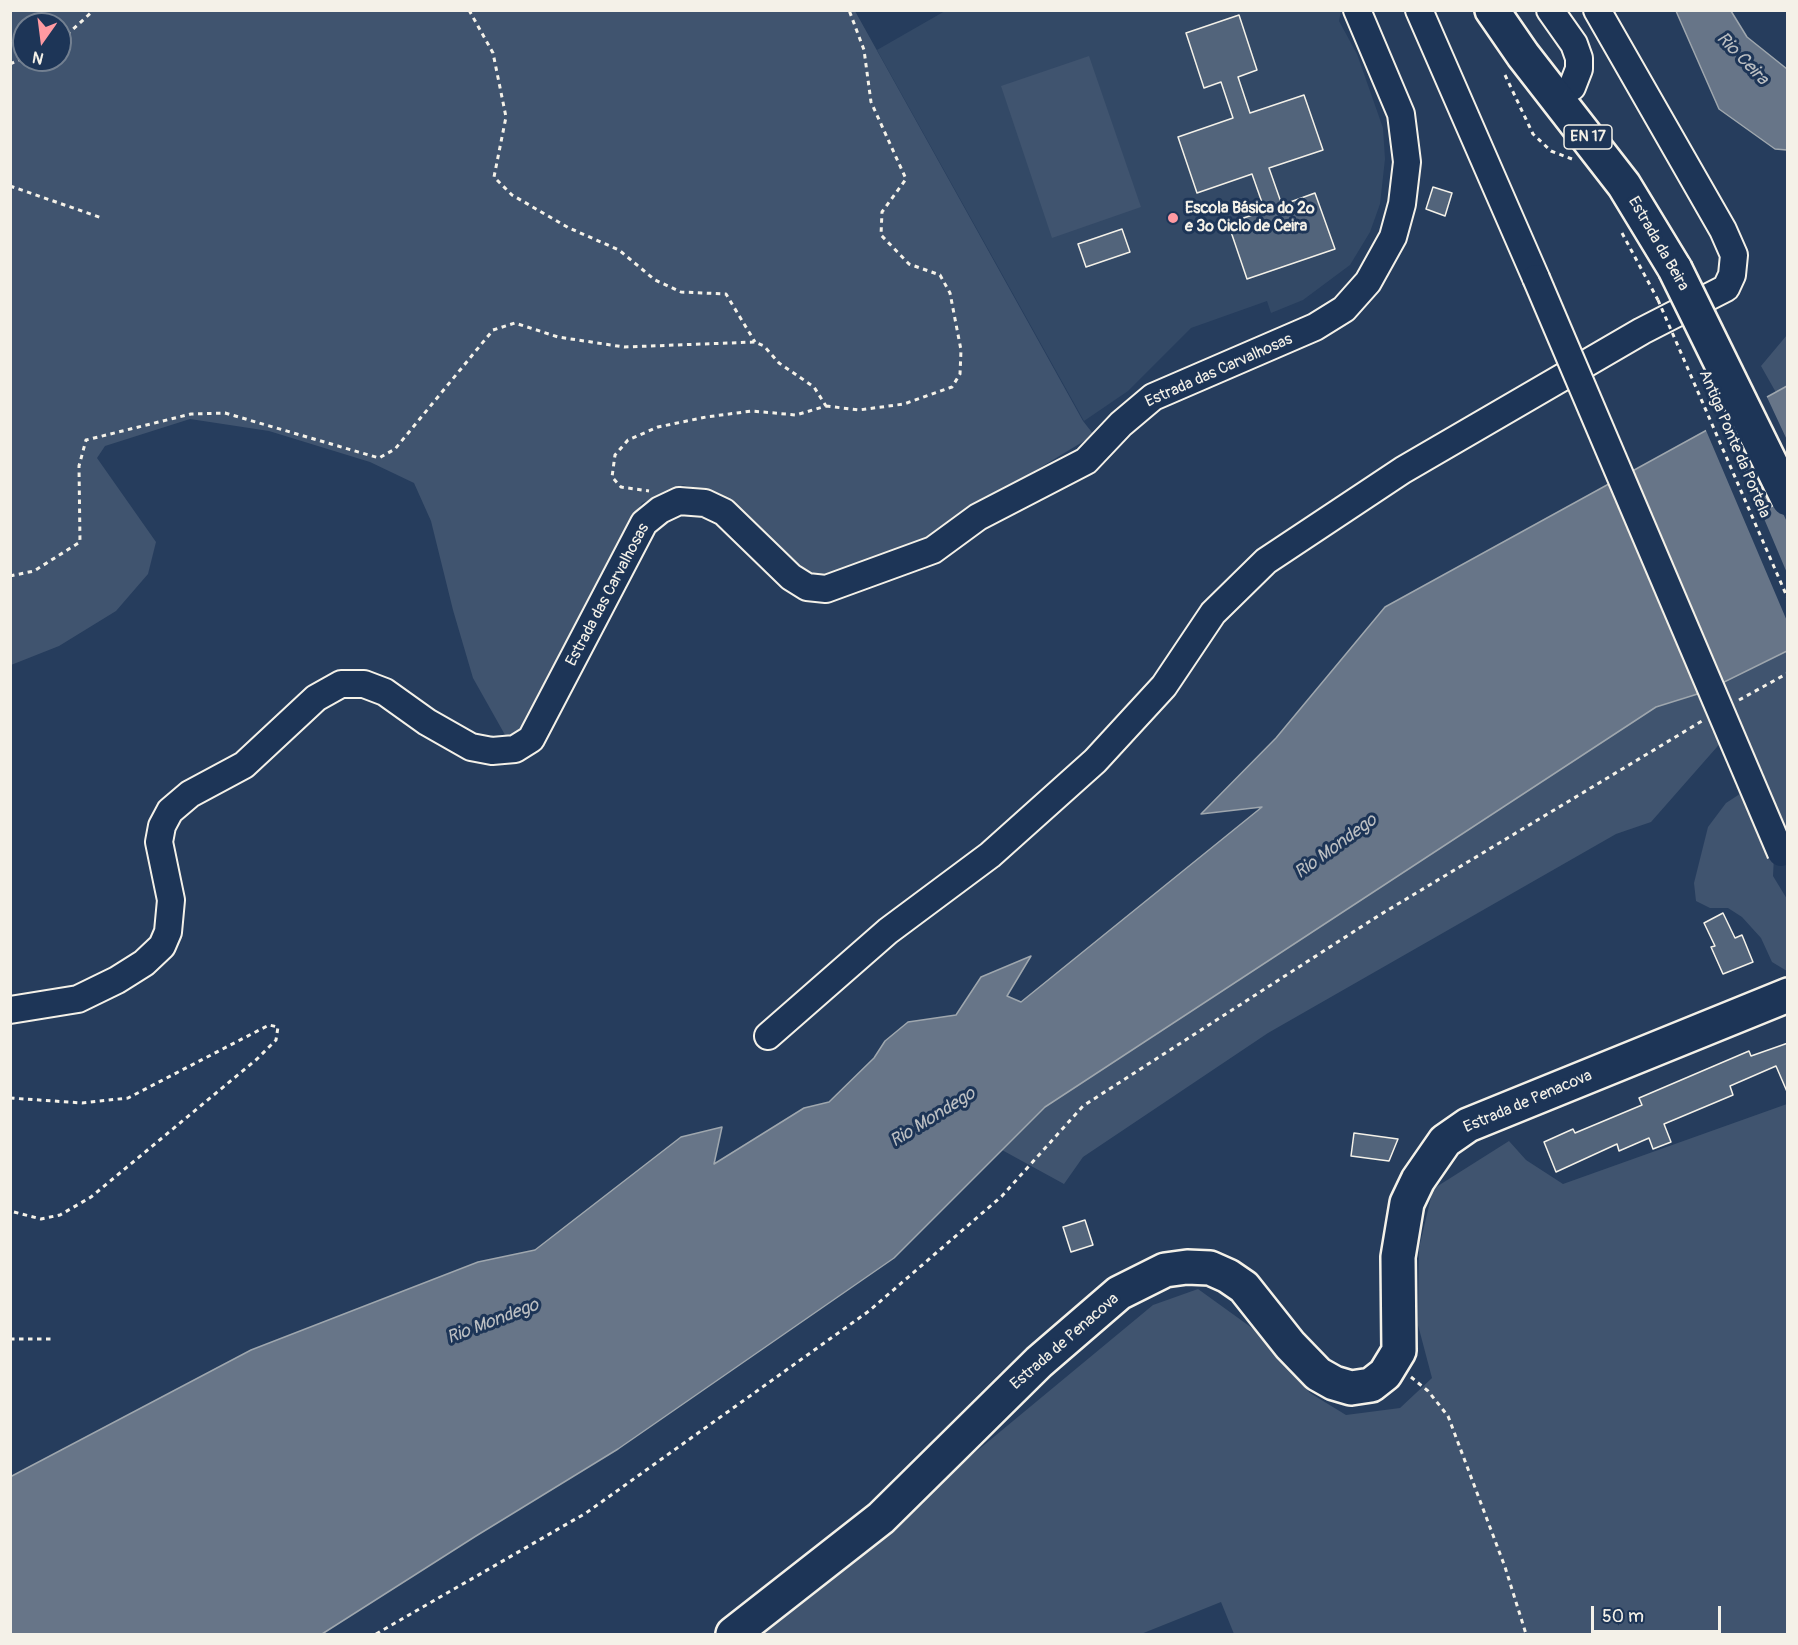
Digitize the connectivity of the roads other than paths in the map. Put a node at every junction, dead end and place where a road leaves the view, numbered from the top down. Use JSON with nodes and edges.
{"nodes":[{"id":1,"x":1357,"y":10,"type":"edge"},
{"id":2,"x":1419,"y":10,"type":"edge"},
{"id":3,"x":1492,"y":10,"type":"edge"},
{"id":4,"x":1512,"y":10,"type":"edge"},
{"id":5,"x":1550,"y":10,"type":"edge"},
{"id":6,"x":1597,"y":10,"type":"edge"},
{"id":7,"x":1572,"y":87,"type":"junction"},
{"id":8,"x":1684,"y":268,"type":"junction"},
{"id":9,"x":1788,"y":462,"type":"edge"},
{"id":10,"x":1788,"y":499,"type":"edge"},
{"id":11,"x":1784,"y":860,"type":"edge"},
{"id":12,"x":1788,"y":995,"type":"edge"},
{"id":13,"x":10,"y":1010,"type":"edge"},
{"id":14,"x":768,"y":1036,"type":"dead end"},
{"id":15,"x":733,"y":1635,"type":"edge"}],
"edges":[{"from":1,"to":13,"type":"street","name":"Estrada das Carvalhosas"},
{"from":2,"to":11,"type":"street","bridge":true},
{"from":3,"to":8,"type":"main road","name":"Estrada da Beira","number":"EN 17"},
{"from":4,"to":7,"type":"main road","name":"Estrada da Beira","number":"EN 17"},
{"from":5,"to":7,"type":"street"},
{"from":6,"to":14,"type":"street"},
{"from":7,"to":8,"type":"main road","name":"Estrada da Beira","number":"EN 17"},
{"from":8,"to":9,"type":"main road","name":"Estrada da Beira","number":"EN 17"},
{"from":8,"to":10,"type":"main road","name":"Estrada da Beira","number":"EN 17","bridge":true},
{"from":12,"to":15,"type":"main road","name":"Estrada de Penacova"}]}
